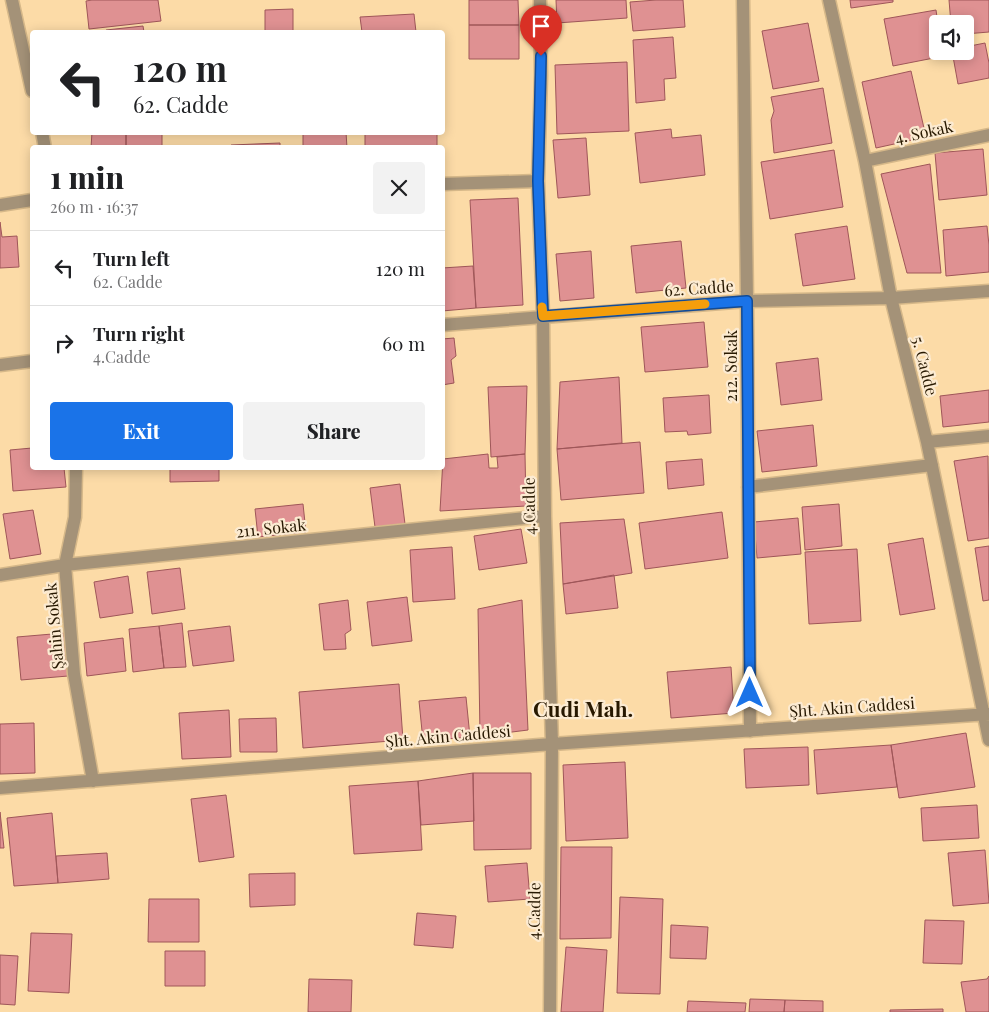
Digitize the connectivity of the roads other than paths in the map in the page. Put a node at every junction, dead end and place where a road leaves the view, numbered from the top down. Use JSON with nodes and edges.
{"nodes":[{"id":1,"x":12,"y":0,"type":"edge"},
{"id":2,"x":540,"y":0,"type":"edge"},
{"id":3,"x":743,"y":0,"type":"edge"},
{"id":4,"x":829,"y":0,"type":"edge"},
{"id":5,"x":30,"y":82,"type":"edge"},
{"id":6,"x":989,"y":135,"type":"edge"},
{"id":7,"x":865,"y":161,"type":"junction"},
{"id":8,"x":538,"y":181,"type":"junction"},
{"id":9,"x":445,"y":184,"type":"edge"},
{"id":10,"x":30,"y":200,"type":"edge"},
{"id":11,"x":0,"y":205,"type":"edge"},
{"id":12,"x":989,"y":290,"type":"edge"},
{"id":13,"x":891,"y":298,"type":"junction"},
{"id":14,"x":747,"y":301,"type":"junction"},
{"id":15,"x":543,"y":316,"type":"junction"},
{"id":16,"x":445,"y":325,"type":"edge"},
{"id":17,"x":30,"y":362,"type":"edge"},
{"id":18,"x":0,"y":365,"type":"edge"},
{"id":19,"x":989,"y":436,"type":"edge"},
{"id":20,"x":927,"y":442,"type":"junction"},
{"id":21,"x":932,"y":465,"type":"junction"},
{"id":22,"x":76,"y":470,"type":"edge"},
{"id":23,"x":748,"y":487,"type":"junction"},
{"id":24,"x":545,"y":516,"type":"junction"},
{"id":25,"x":65,"y":565,"type":"junction"},
{"id":26,"x":0,"y":575,"type":"edge"},
{"id":27,"x":986,"y":714,"type":"edge"},
{"id":28,"x":750,"y":731,"type":"junction"},
{"id":29,"x":989,"y":740,"type":"edge"},
{"id":30,"x":552,"y":744,"type":"junction"},
{"id":31,"x":93,"y":781,"type":"junction"},
{"id":32,"x":0,"y":788,"type":"edge"},
{"id":33,"x":550,"y":1012,"type":"edge"}],
"edges":[{"from":1,"to":5,"type":"street"},
{"from":2,"to":8,"type":"street","name":"4.Cadde"},
{"from":3,"to":14,"type":"street","name":"212. Sokak"},
{"from":4,"to":7,"type":"street","name":"5. Cadde"},
{"from":6,"to":7,"type":"street","name":"4. Sokak"},
{"from":7,"to":13,"type":"street","name":"5. Cadde"},
{"from":8,"to":9,"type":"street"},
{"from":8,"to":15,"type":"street","name":"4.Cadde"},
{"from":10,"to":11,"type":"street"},
{"from":12,"to":13,"type":"street","name":"62. Cadde"},
{"from":13,"to":14,"type":"street","name":"62. Cadde"},
{"from":13,"to":20,"type":"street","name":"5. Cadde"},
{"from":14,"to":15,"type":"street","name":"62. Cadde"},
{"from":14,"to":23,"type":"street","name":"212. Sokak"},
{"from":15,"to":16,"type":"street","name":"62. Cadde"},
{"from":15,"to":24,"type":"street","name":"4.Cadde"},
{"from":17,"to":18,"type":"street"},
{"from":19,"to":20,"type":"street"},
{"from":20,"to":21,"type":"street","name":"5. Cadde"},
{"from":21,"to":23,"type":"street"},
{"from":21,"to":27,"type":"street","name":"5. Cadde"},
{"from":22,"to":25,"type":"street","name":"Şahin Sokak"},
{"from":23,"to":28,"type":"street","name":"212. Sokak"},
{"from":24,"to":25,"type":"street","name":"211. Sokak"},
{"from":24,"to":30,"type":"street","name":"4.Cadde"},
{"from":25,"to":26,"type":"street","name":"211. Sokak"},
{"from":25,"to":31,"type":"street","name":"Şahin Sokak"},
{"from":27,"to":28,"type":"street","name":"Şht. Akin Caddesi"},
{"from":27,"to":29,"type":"street","name":"5. Cadde"},
{"from":28,"to":30,"type":"street","name":"Şht. Akin Caddesi"},
{"from":30,"to":31,"type":"street","name":"Şht. Akin Caddesi"},
{"from":30,"to":33,"type":"street","name":"4.Cadde"},
{"from":31,"to":32,"type":"street","name":"Şht. Akin Caddesi"}]}
